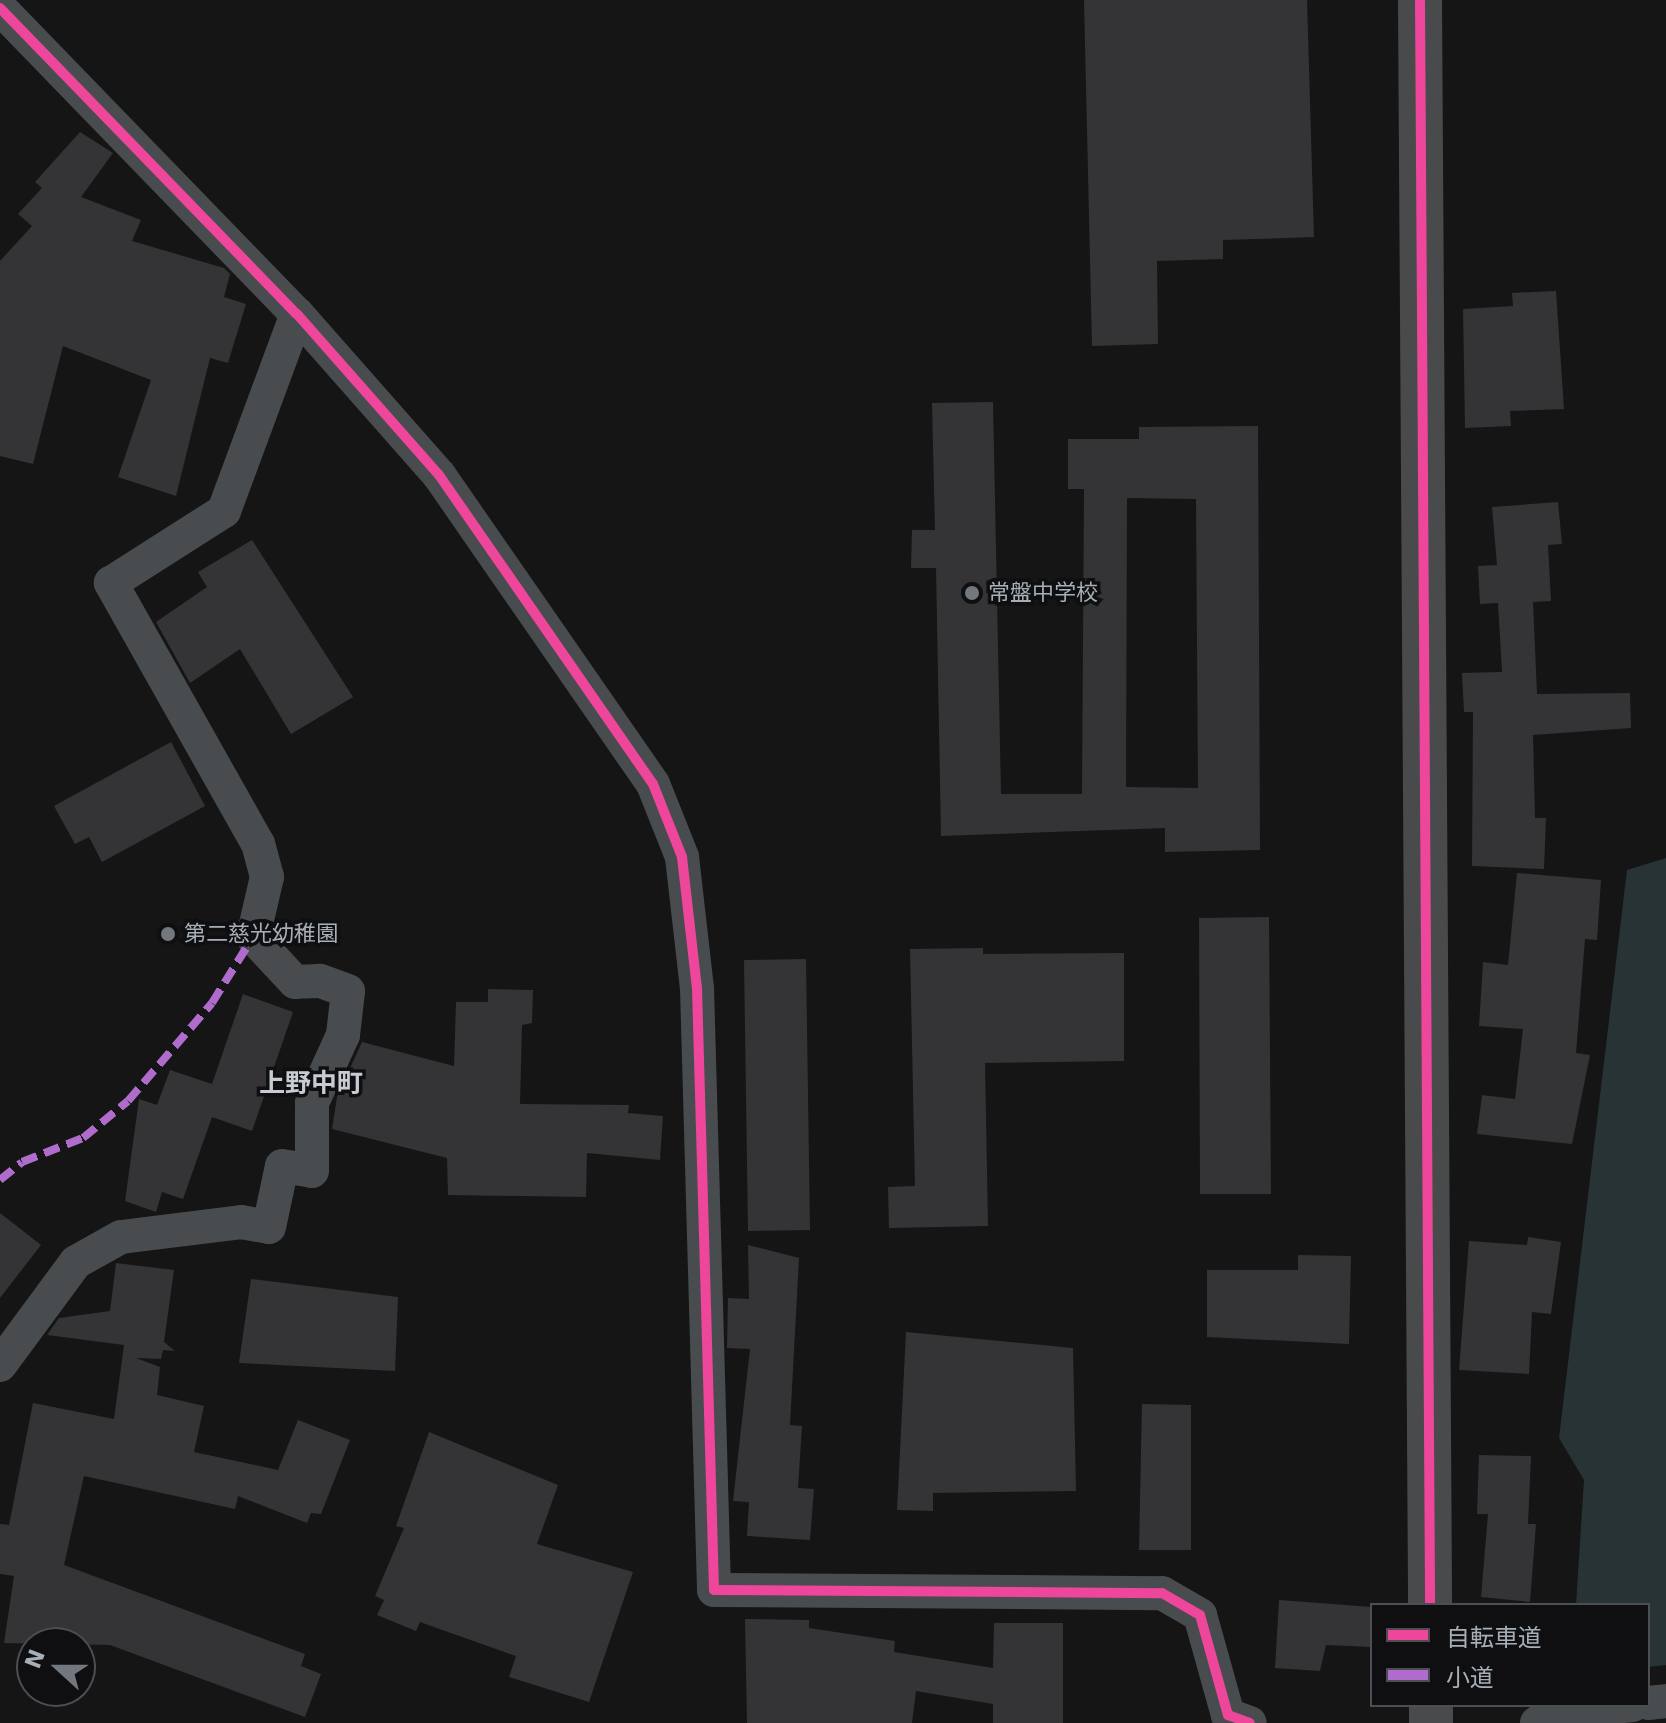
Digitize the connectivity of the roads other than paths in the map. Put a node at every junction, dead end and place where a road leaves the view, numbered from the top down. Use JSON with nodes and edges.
{"nodes":[{"id":1,"x":1420,"y":0,"type":"edge"},
{"id":2,"x":0,"y":8,"type":"edge"},
{"id":3,"x":297,"y":314,"type":"junction"},
{"id":4,"x":0,"y":1365,"type":"edge"},
{"id":5,"x":1430,"y":1603,"type":"edge"},
{"id":6,"x":1615,"y":1707,"type":"edge"},
{"id":7,"x":1250,"y":1723,"type":"edge"},
{"id":8,"x":1537,"y":1723,"type":"edge"}],
"edges":[{"from":1,"to":5,"type":"street"},
{"from":2,"to":3,"type":"street"},
{"from":3,"to":4,"type":"street"},
{"from":3,"to":7,"type":"street"},
{"from":6,"to":8,"type":"street"}]}
